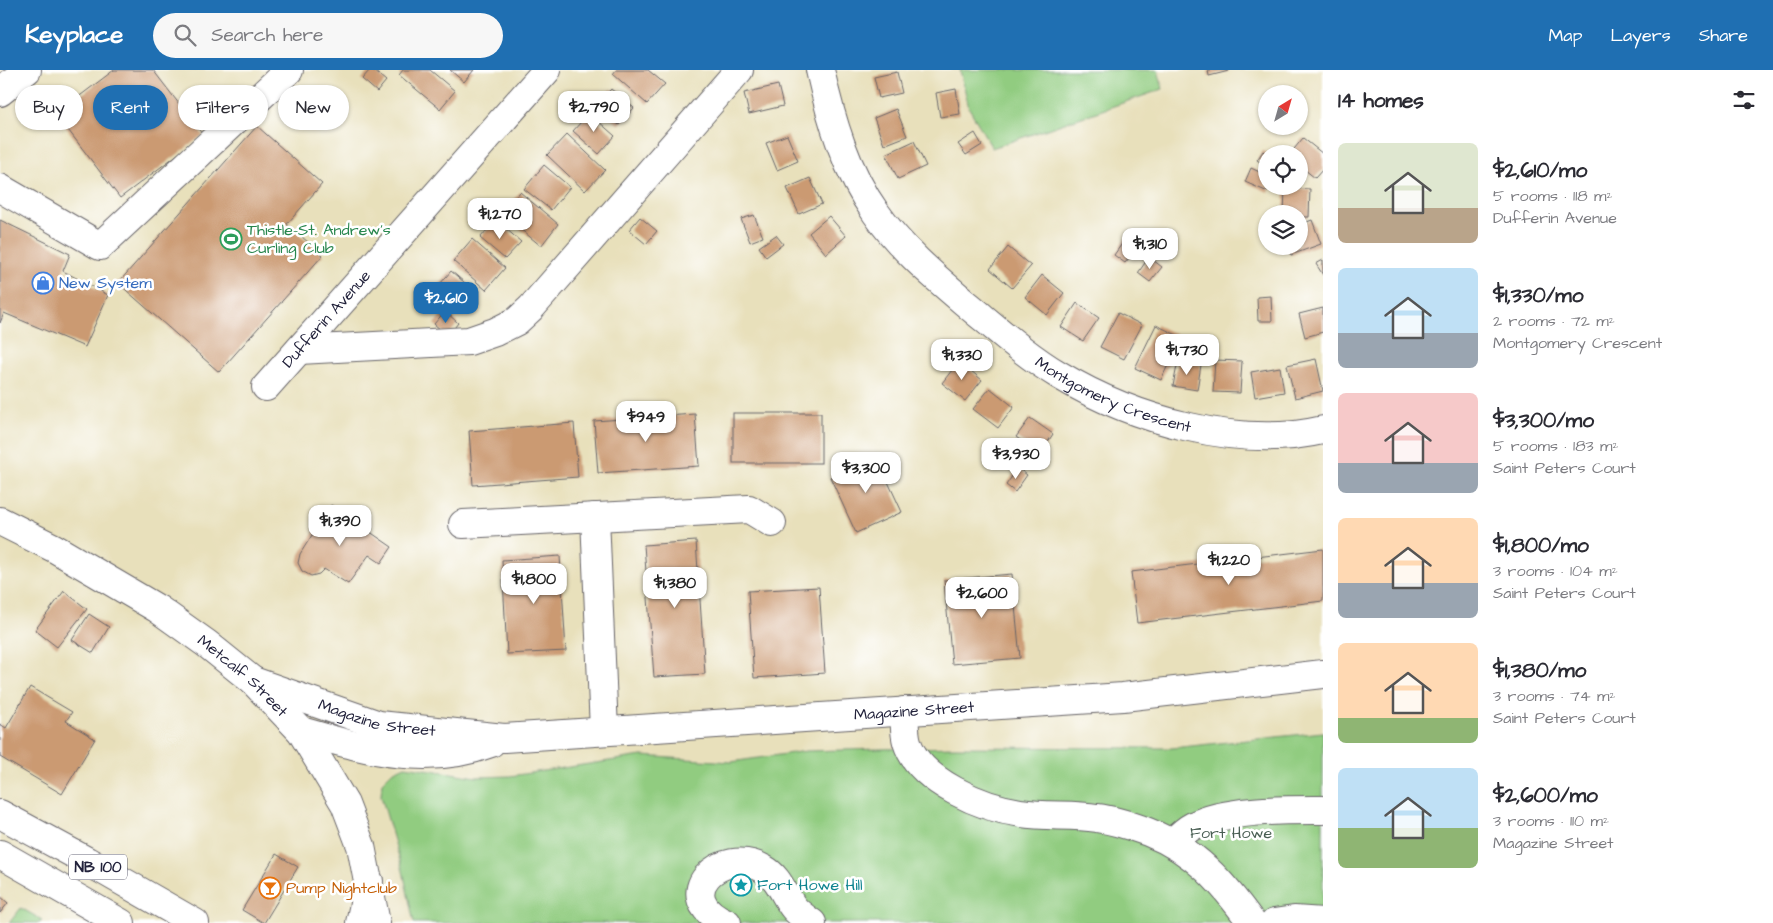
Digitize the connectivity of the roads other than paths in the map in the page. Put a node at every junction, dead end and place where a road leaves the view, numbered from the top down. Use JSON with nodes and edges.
{"nodes":[{"id":1,"x":28,"y":70,"type":"edge"},
{"id":2,"x":289,"y":70,"type":"edge"},
{"id":3,"x":547,"y":70,"type":"edge"},
{"id":4,"x":739,"y":70,"type":"edge"},
{"id":5,"x":820,"y":70,"type":"edge"},
{"id":6,"x":0,"y":92,"type":"edge"},
{"id":7,"x":0,"y":188,"type":"edge"},
{"id":8,"x":299,"y":350,"type":"junction"},
{"id":9,"x":266,"y":387,"type":"dead end"},
{"id":10,"x":1323,"y":430,"type":"edge"},
{"id":11,"x":595,"y":517,"type":"junction"},
{"id":12,"x":0,"y":521,"type":"edge"},
{"id":13,"x":772,"y":523,"type":"dead end"},
{"id":14,"x":462,"y":524,"type":"dead end"},
{"id":15,"x":1323,"y":674,"type":"edge"},
{"id":16,"x":253,"y":681,"type":"junction"},
{"id":17,"x":904,"y":711,"type":"junction"},
{"id":18,"x":301,"y":731,"type":"junction"},
{"id":19,"x":604,"y":731,"type":"junction"},
{"id":20,"x":504,"y":738,"type":"junction"},
{"id":21,"x":1323,"y":810,"type":"edge"},
{"id":22,"x":0,"y":814,"type":"edge"},
{"id":23,"x":1172,"y":843,"type":"junction"},
{"id":24,"x":0,"y":854,"type":"edge"},
{"id":25,"x":369,"y":881,"type":"junction"},
{"id":26,"x":1323,"y":922,"type":"edge"},
{"id":27,"x":121,"y":923,"type":"edge"},
{"id":28,"x":195,"y":923,"type":"edge"},
{"id":29,"x":360,"y":923,"type":"edge"},
{"id":30,"x":376,"y":923,"type":"edge"},
{"id":31,"x":727,"y":923,"type":"edge"},
{"id":32,"x":812,"y":923,"type":"edge"},
{"id":33,"x":1252,"y":923,"type":"edge"},
{"id":34,"x":1274,"y":923,"type":"edge"}],
"edges":[{"from":1,"to":6,"type":"street"},
{"from":2,"to":7,"type":"street"},
{"from":3,"to":8,"type":"street","name":"Dufferin Avenue"},
{"from":4,"to":8,"type":"street"},
{"from":5,"to":10,"type":"street","name":"Montgomery Crescent"},
{"from":8,"to":9,"type":"street","name":"Dufferin Avenue"},
{"from":11,"to":13,"type":"street"},
{"from":11,"to":14,"type":"street"},
{"from":11,"to":19,"type":"street"},
{"from":12,"to":16,"type":"street","name":"Metcalf Street"},
{"from":15,"to":17,"type":"street","name":"Magazine Street"},
{"from":16,"to":18,"type":"street","name":"Metcalf Street"},
{"from":16,"to":20,"type":"street","name":"Magazine Street"},
{"from":17,"to":19,"type":"street","name":"Magazine Street"},
{"from":17,"to":23,"type":"street"},
{"from":18,"to":20,"type":"street","name":"Magazine Street"},
{"from":18,"to":25,"type":"street","name":"Metcalf Street"},
{"from":19,"to":20,"type":"street","name":"Magazine Street"},
{"from":21,"to":23,"type":"street"},
{"from":22,"to":28,"type":"street","number":"NB 100"},
{"from":23,"to":33,"type":"street"},
{"from":24,"to":27,"type":"street","number":"NB 100"},
{"from":25,"to":29,"type":"street"},
{"from":25,"to":30,"type":"street","name":"Metcalf Street"},
{"from":26,"to":34,"type":"street"},
{"from":31,"to":32,"type":"street"}]}
